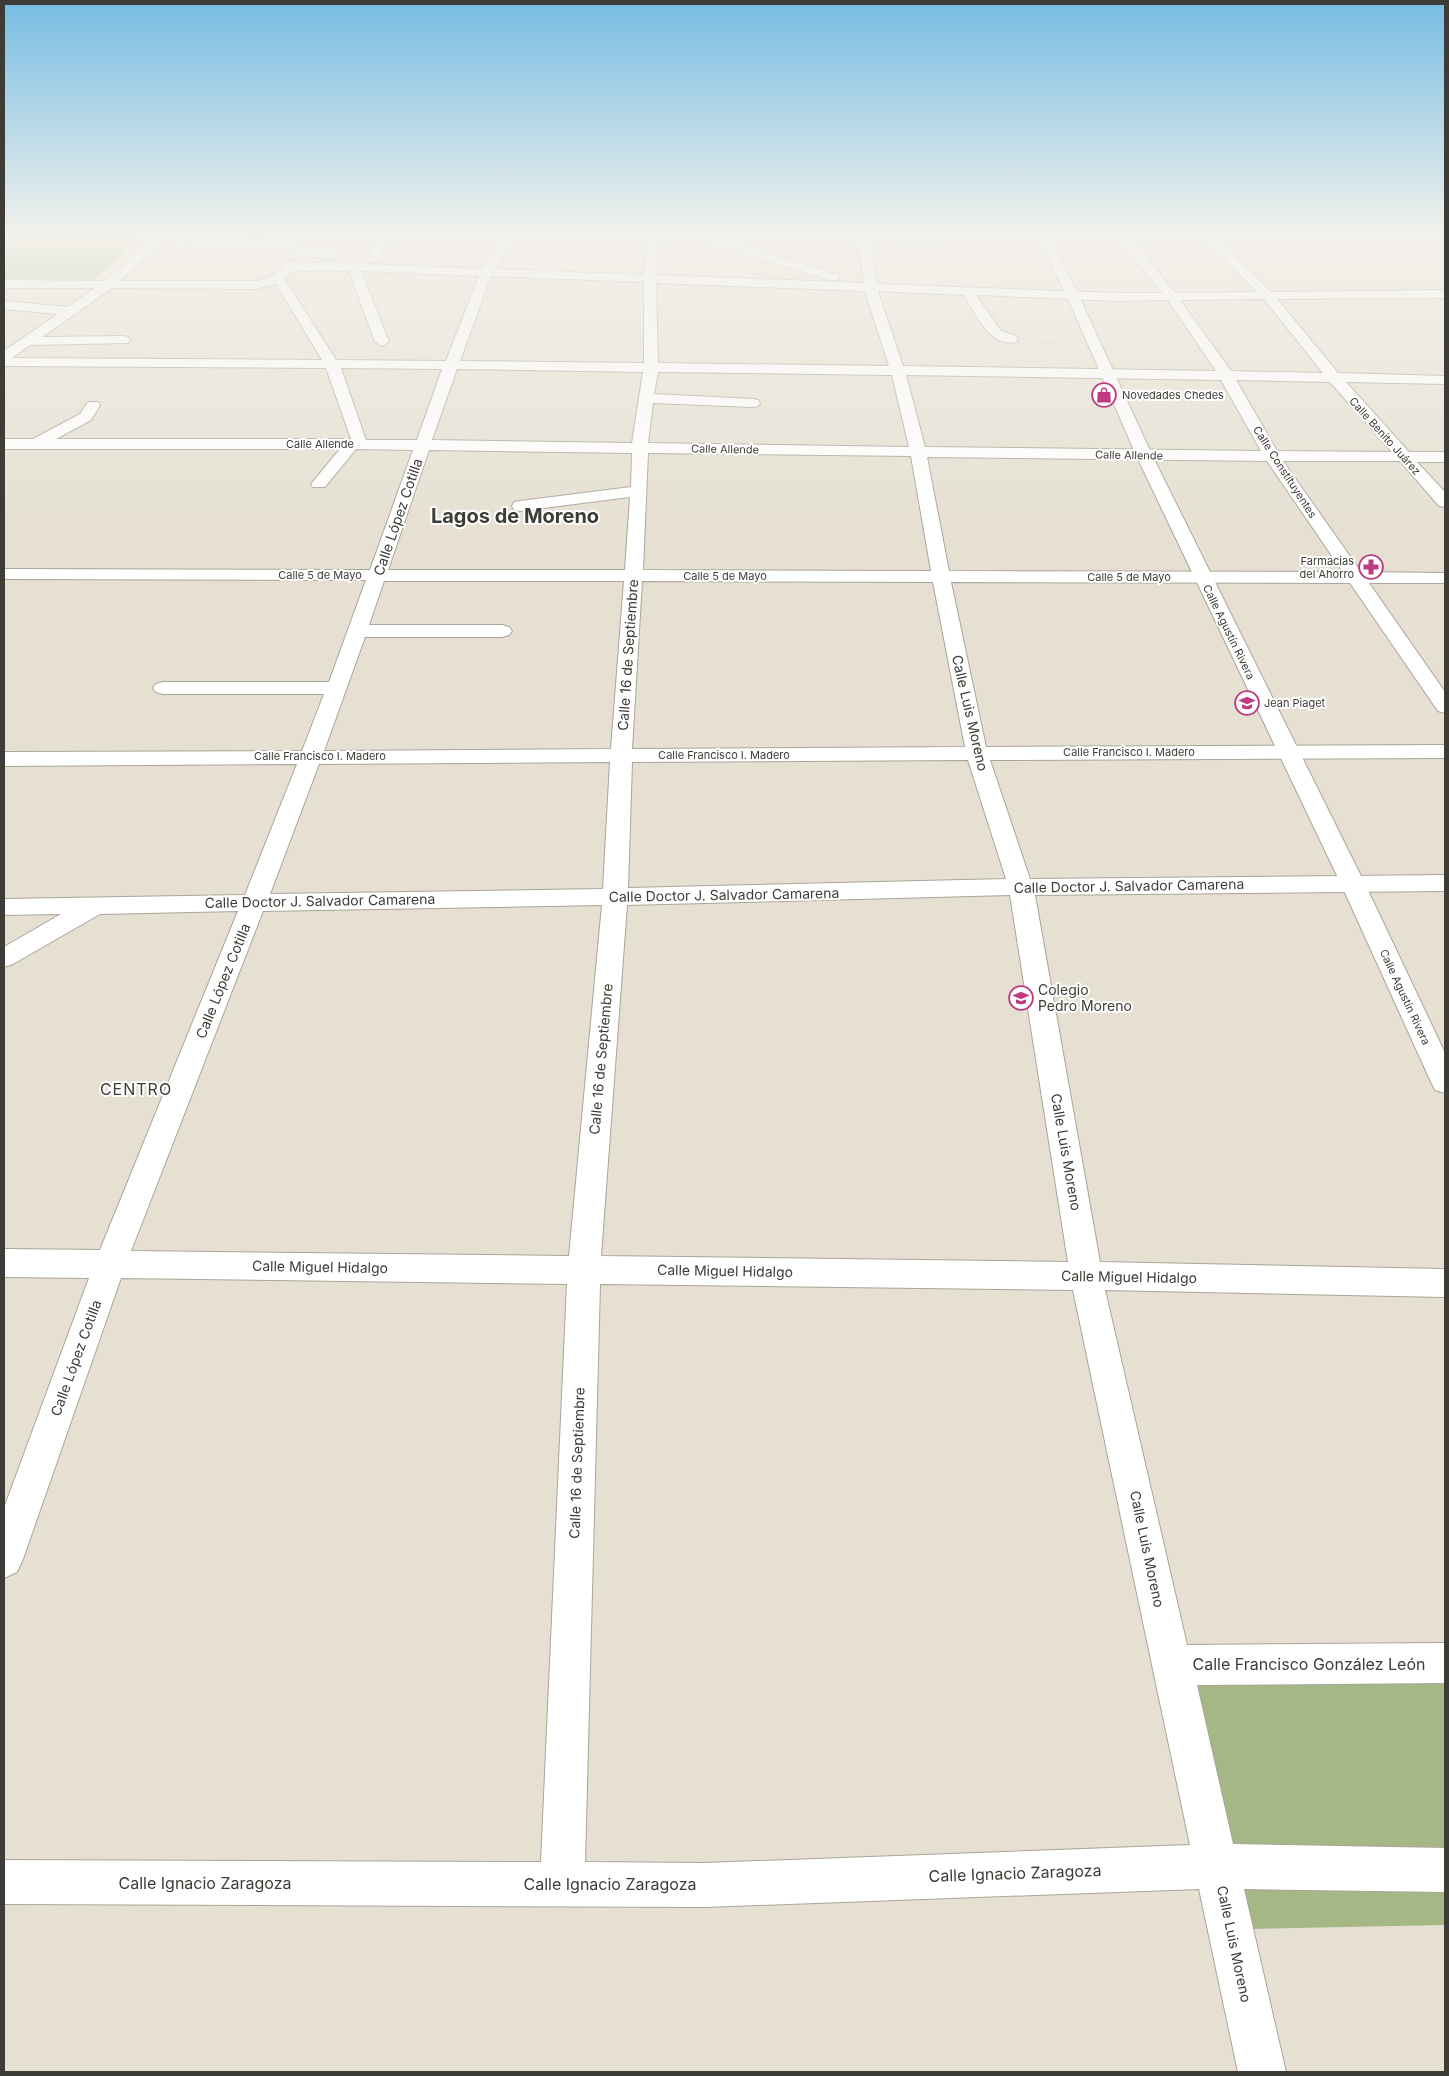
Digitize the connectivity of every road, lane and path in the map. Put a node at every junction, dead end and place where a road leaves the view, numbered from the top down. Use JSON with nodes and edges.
{"nodes":[{"id":1,"x":42,"y":332,"type":"edge"},
{"id":2,"x":314,"y":332,"type":"edge"},
{"id":3,"x":378,"y":332,"type":"edge"},
{"id":4,"x":464,"y":332,"type":"edge"},
{"id":5,"x":651,"y":332,"type":"edge"},
{"id":6,"x":885,"y":332,"type":"edge"},
{"id":7,"x":995,"y":332,"type":"edge"},
{"id":8,"x":1088,"y":332,"type":"edge"},
{"id":9,"x":1196,"y":332,"type":"edge"},
{"id":10,"x":1297,"y":332,"type":"edge"},
{"id":11,"x":1011,"y":339,"type":"joint"},
{"id":12,"x":123,"y":340,"type":"dead end"},
{"id":13,"x":29,"y":341,"type":"junction"},
{"id":14,"x":382,"y":342,"type":"dead end"},
{"id":15,"x":1094,"y":347,"type":"junction"},
{"id":16,"x":4,"y":357,"type":"edge"},
{"id":17,"x":4,"y":362,"type":"edge"},
{"id":18,"x":332,"y":364,"type":"junction"},
{"id":19,"x":451,"y":365,"type":"junction"},
{"id":20,"x":651,"y":368,"type":"junction"},
{"id":21,"x":898,"y":371,"type":"junction"},
{"id":22,"x":1106,"y":373,"type":"junction"},
{"id":23,"x":1226,"y":376,"type":"junction"},
{"id":24,"x":1333,"y":377,"type":"junction"},
{"id":25,"x":1445,"y":380,"type":"edge"},
{"id":26,"x":646,"y":398,"type":"junction"},
{"id":27,"x":753,"y":403,"type":"dead end"},
{"id":28,"x":93,"y":405,"type":"dead end"},
{"id":29,"x":4,"y":444,"type":"edge"},
{"id":30,"x":356,"y":444,"type":"junction"},
{"id":31,"x":35,"y":445,"type":"junction"},
{"id":32,"x":423,"y":445,"type":"junction"},
{"id":33,"x":640,"y":448,"type":"junction"},
{"id":34,"x":918,"y":451,"type":"junction"},
{"id":35,"x":1144,"y":455,"type":"junction"},
{"id":36,"x":1272,"y":456,"type":"junction"},
{"id":37,"x":1404,"y":457,"type":"junction"},
{"id":38,"x":1445,"y":457,"type":"edge"},
{"id":39,"x":320,"y":484,"type":"dead end"},
{"id":40,"x":639,"y":491,"type":"junction"},
{"id":41,"x":1445,"y":502,"type":"edge"},
{"id":42,"x":520,"y":506,"type":"dead end"},
{"id":43,"x":4,"y":574,"type":"edge"},
{"id":44,"x":378,"y":575,"type":"junction"},
{"id":45,"x":633,"y":576,"type":"junction"},
{"id":46,"x":940,"y":576,"type":"junction"},
{"id":47,"x":1203,"y":577,"type":"junction"},
{"id":48,"x":1354,"y":578,"type":"junction"},
{"id":49,"x":1445,"y":578,"type":"edge"},
{"id":50,"x":502,"y":630,"type":"dead end"},
{"id":51,"x":357,"y":631,"type":"junction"},
{"id":52,"x":163,"y":688,"type":"dead end"},
{"id":53,"x":337,"y":688,"type":"junction"},
{"id":54,"x":1445,"y":707,"type":"edge"},
{"id":55,"x":1287,"y":751,"type":"junction"},
{"id":56,"x":1445,"y":751,"type":"edge"},
{"id":57,"x":977,"y":754,"type":"junction"},
{"id":58,"x":311,"y":756,"type":"junction"},
{"id":59,"x":621,"y":756,"type":"junction"},
{"id":60,"x":4,"y":759,"type":"edge"},
{"id":61,"x":1353,"y":884,"type":"junction"},
{"id":62,"x":1445,"y":884,"type":"edge"},
{"id":63,"x":1021,"y":887,"type":"junction"},
{"id":64,"x":615,"y":897,"type":"junction"},
{"id":65,"x":255,"y":902,"type":"junction"},
{"id":66,"x":96,"y":905,"type":"junction"},
{"id":67,"x":4,"y":907,"type":"edge"},
{"id":68,"x":4,"y":958,"type":"edge"},
{"id":69,"x":1437,"y":1045,"type":"edge"},
{"id":70,"x":1445,"y":1082,"type":"edge"},
{"id":71,"x":4,"y":1263,"type":"edge"},
{"id":72,"x":110,"y":1264,"type":"junction"},
{"id":73,"x":584,"y":1270,"type":"junction"},
{"id":74,"x":1086,"y":1276,"type":"junction"},
{"id":75,"x":1445,"y":1284,"type":"edge"},
{"id":76,"x":4,"y":1560,"type":"edge"},
{"id":77,"x":1445,"y":1663,"type":"edge"},
{"id":78,"x":1172,"y":1665,"type":"junction"},
{"id":79,"x":1217,"y":1866,"type":"junction"},
{"id":80,"x":1445,"y":1870,"type":"edge"},
{"id":81,"x":4,"y":1882,"type":"edge"},
{"id":82,"x":562,"y":1884,"type":"junction"},
{"id":83,"x":1262,"y":2072,"type":"edge"}],
"edges":[{"from":1,"to":13,"type":"main road"},
{"from":2,"to":18,"type":"main road"},
{"from":3,"to":14,"type":"main road"},
{"from":4,"to":19,"type":"main road","name":"Calle López Cotilla"},
{"from":5,"to":20,"type":"main road","name":"Calle 16 de Septiembre"},
{"from":6,"to":21,"type":"main road","name":"Calle Luis Moreno"},
{"from":7,"to":11,"type":"main road"},
{"from":8,"to":15,"type":"main road","name":"Calle Agustín Rivera"},
{"from":9,"to":23,"type":"main road","name":"Calle Constituyentes"},
{"from":10,"to":24,"type":"main road","name":"Calle Benito Juárez"},
{"from":11,"to":15,"type":"path"},
{"from":12,"to":13,"type":"main road"},
{"from":13,"to":16,"type":"main road"},
{"from":15,"to":22,"type":"main road","name":"Calle Agustín Rivera"},
{"from":17,"to":18,"type":"main road"},
{"from":18,"to":19,"type":"main road"},
{"from":18,"to":30,"type":"main road"},
{"from":19,"to":20,"type":"main road"},
{"from":19,"to":32,"type":"main road","name":"Calle López Cotilla"},
{"from":20,"to":21,"type":"main road"},
{"from":20,"to":26,"type":"main road","name":"Calle 16 de Septiembre"},
{"from":21,"to":22,"type":"main road"},
{"from":21,"to":34,"type":"main road","name":"Calle Luis Moreno"},
{"from":22,"to":23,"type":"main road"},
{"from":22,"to":35,"type":"main road","name":"Calle Agustín Rivera"},
{"from":23,"to":24,"type":"main road"},
{"from":23,"to":36,"type":"main road","name":"Calle Constituyentes"},
{"from":24,"to":25,"type":"main road"},
{"from":24,"to":37,"type":"main road","name":"Calle Benito Juárez"},
{"from":26,"to":27,"type":"main road"},
{"from":26,"to":33,"type":"main road","name":"Calle 16 de Septiembre"},
{"from":28,"to":31,"type":"main road"},
{"from":29,"to":31,"type":"main road","name":"Calle Allende"},
{"from":30,"to":31,"type":"main road","name":"Calle Allende"},
{"from":30,"to":32,"type":"main road","name":"Calle Allende"},
{"from":30,"to":39,"type":"main road"},
{"from":32,"to":33,"type":"main road","name":"Calle Allende"},
{"from":32,"to":44,"type":"main road","name":"Calle López Cotilla"},
{"from":33,"to":34,"type":"main road","name":"Calle Allende"},
{"from":33,"to":40,"type":"main road","name":"Calle 16 de Septiembre"},
{"from":34,"to":35,"type":"main road","name":"Calle Allende"},
{"from":34,"to":46,"type":"main road","name":"Calle Luis Moreno"},
{"from":35,"to":36,"type":"main road","name":"Calle Allende"},
{"from":35,"to":47,"type":"main road","name":"Calle Agustín Rivera"},
{"from":36,"to":37,"type":"main road","name":"Calle Allende"},
{"from":36,"to":48,"type":"main road","name":"Calle Constituyentes"},
{"from":37,"to":38,"type":"main road","name":"Calle Allende"},
{"from":37,"to":41,"type":"main road","name":"Calle Benito Juárez"},
{"from":40,"to":42,"type":"main road"},
{"from":40,"to":45,"type":"main road","name":"Calle 16 de Septiembre"},
{"from":43,"to":44,"type":"main road","name":"Calle 5 de Mayo"},
{"from":44,"to":45,"type":"main road","name":"Calle 5 de Mayo"},
{"from":44,"to":51,"type":"main road","name":"Calle López Cotilla"},
{"from":45,"to":46,"type":"main road","name":"Calle 5 de Mayo"},
{"from":45,"to":59,"type":"main road","name":"Calle 16 de Septiembre"},
{"from":46,"to":47,"type":"main road","name":"Calle 5 de Mayo"},
{"from":46,"to":57,"type":"main road","name":"Calle Luis Moreno"},
{"from":47,"to":48,"type":"main road","name":"Calle 5 de Mayo"},
{"from":47,"to":55,"type":"main road","name":"Calle Agustín Rivera"},
{"from":48,"to":49,"type":"main road","name":"Calle 5 de Mayo"},
{"from":48,"to":54,"type":"main road","name":"Calle Constituyentes"},
{"from":50,"to":51,"type":"main road"},
{"from":51,"to":53,"type":"main road","name":"Calle López Cotilla"},
{"from":52,"to":53,"type":"main road"},
{"from":53,"to":58,"type":"main road","name":"Calle López Cotilla"},
{"from":55,"to":56,"type":"main road","name":"Calle Francisco I. Madero"},
{"from":55,"to":57,"type":"main road","name":"Calle Francisco I. Madero"},
{"from":55,"to":61,"type":"main road","name":"Calle Agustín Rivera"},
{"from":57,"to":59,"type":"main road","name":"Calle Francisco I. Madero"},
{"from":57,"to":63,"type":"main road","name":"Calle Luis Moreno"},
{"from":58,"to":59,"type":"main road","name":"Calle Francisco I. Madero"},
{"from":58,"to":60,"type":"main road","name":"Calle Francisco I. Madero"},
{"from":58,"to":65,"type":"main road","name":"Calle López Cotilla"},
{"from":59,"to":64,"type":"main road","name":"Calle 16 de Septiembre"},
{"from":61,"to":62,"type":"main road","name":"Calle Doctor J. Salvador Camarena"},
{"from":61,"to":63,"type":"main road","name":"Calle Doctor J. Salvador Camarena"},
{"from":61,"to":69,"type":"main road","name":"Calle Agustín Rivera"},
{"from":63,"to":64,"type":"main road","name":"Calle Doctor J. Salvador Camarena"},
{"from":63,"to":74,"type":"main road","name":"Calle Luis Moreno"},
{"from":64,"to":65,"type":"main road","name":"Calle Doctor J. Salvador Camarena"},
{"from":64,"to":73,"type":"main road","name":"Calle 16 de Septiembre"},
{"from":65,"to":66,"type":"main road","name":"Calle Doctor J. Salvador Camarena"},
{"from":65,"to":72,"type":"main road","name":"Calle López Cotilla"},
{"from":66,"to":67,"type":"main road","name":"Calle Doctor J. Salvador Camarena"},
{"from":66,"to":68,"type":"main road"},
{"from":69,"to":70,"type":"main road","name":"Calle Agustín Rivera"},
{"from":71,"to":72,"type":"main road","name":"Calle Miguel Hidalgo"},
{"from":72,"to":73,"type":"main road","name":"Calle Miguel Hidalgo"},
{"from":72,"to":76,"type":"main road","name":"Calle López Cotilla"},
{"from":73,"to":74,"type":"main road","name":"Calle Miguel Hidalgo"},
{"from":73,"to":82,"type":"main road","name":"Calle 16 de Septiembre"},
{"from":74,"to":75,"type":"main road","name":"Calle Miguel Hidalgo"},
{"from":74,"to":78,"type":"main road","name":"Calle Luis Moreno"},
{"from":77,"to":78,"type":"main road","name":"Calle Francisco González León"},
{"from":78,"to":79,"type":"main road","name":"Calle Luis Moreno"},
{"from":79,"to":80,"type":"main road","name":"Calle Ignacio Zaragoza"},
{"from":79,"to":82,"type":"main road","name":"Calle Ignacio Zaragoza"},
{"from":79,"to":83,"type":"main road","name":"Calle Luis Moreno"},
{"from":81,"to":82,"type":"main road","name":"Calle Ignacio Zaragoza"}]}
